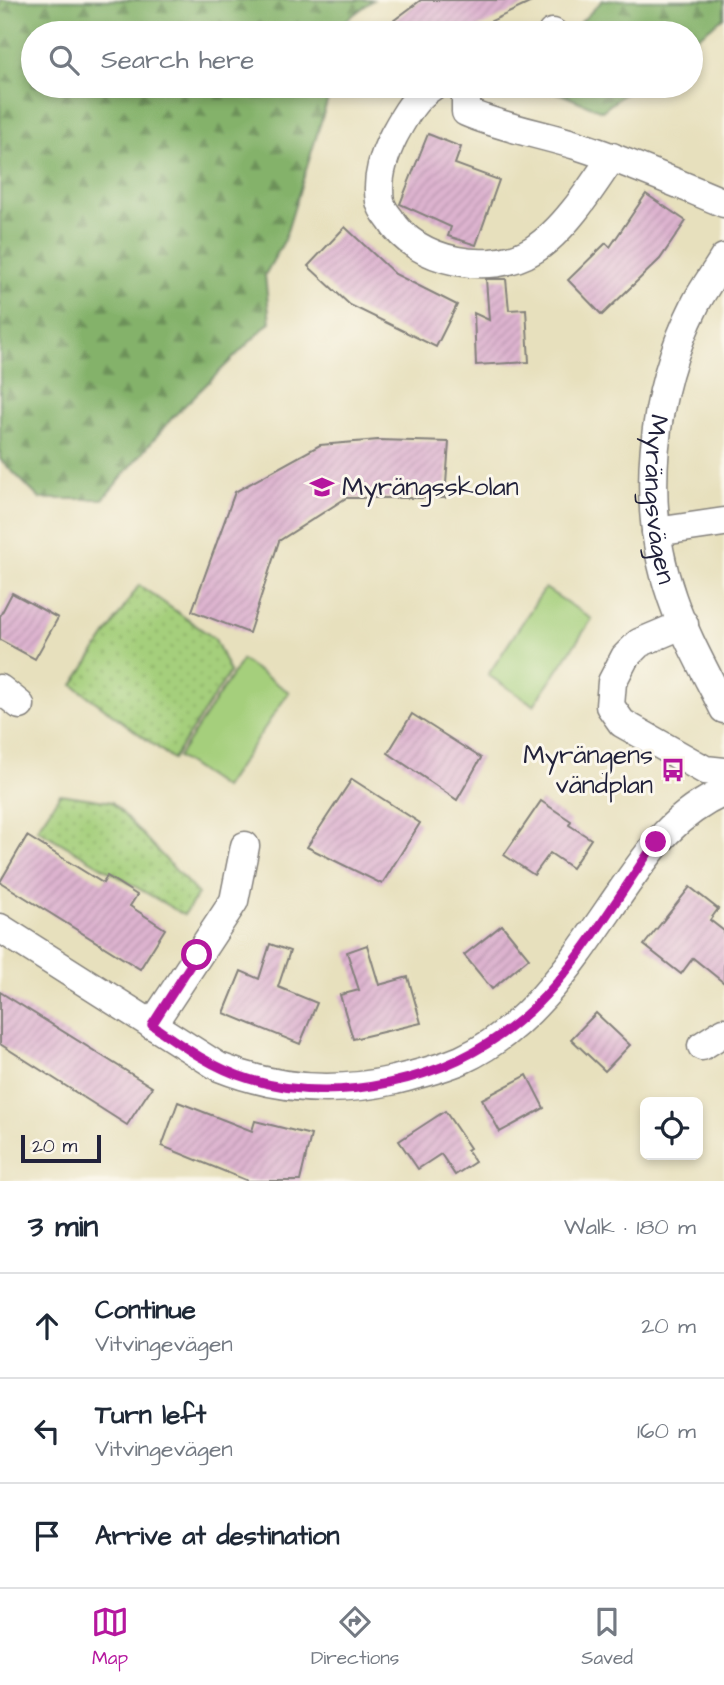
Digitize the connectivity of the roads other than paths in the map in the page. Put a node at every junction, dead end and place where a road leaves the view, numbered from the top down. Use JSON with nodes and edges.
{"nodes":[{"id":1,"x":419,"y":98,"type":"edge"},
{"id":2,"x":466,"y":98,"type":"edge"},
{"id":3,"x":612,"y":157,"type":"junction"},
{"id":4,"x":724,"y":203,"type":"edge"},
{"id":5,"x":724,"y":258,"type":"edge"},
{"id":6,"x":724,"y":522,"type":"edge"},
{"id":7,"x":656,"y":532,"type":"junction"},
{"id":8,"x":684,"y":624,"type":"junction"},
{"id":9,"x":724,"y":709,"type":"edge"},
{"id":10,"x":724,"y":772,"type":"edge"},
{"id":11,"x":724,"y":792,"type":"edge"},
{"id":12,"x":245,"y":846,"type":"dead end"},
{"id":13,"x":0,"y":928,"type":"edge"},
{"id":14,"x":152,"y":1025,"type":"junction"}],
"edges":[{"from":1,"to":3,"type":"street"},
{"from":2,"to":3,"type":"street"},
{"from":3,"to":4,"type":"street"},
{"from":5,"to":7,"type":"street","name":"Myrängsvägen"},
{"from":6,"to":7,"type":"street"},
{"from":7,"to":8,"type":"street","name":"Myrängsvägen"},
{"from":8,"to":9,"type":"street","name":"Myrängsvägen"},
{"from":8,"to":10,"type":"street"},
{"from":11,"to":14,"type":"street"},
{"from":12,"to":14,"type":"street"},
{"from":13,"to":14,"type":"street"}]}
